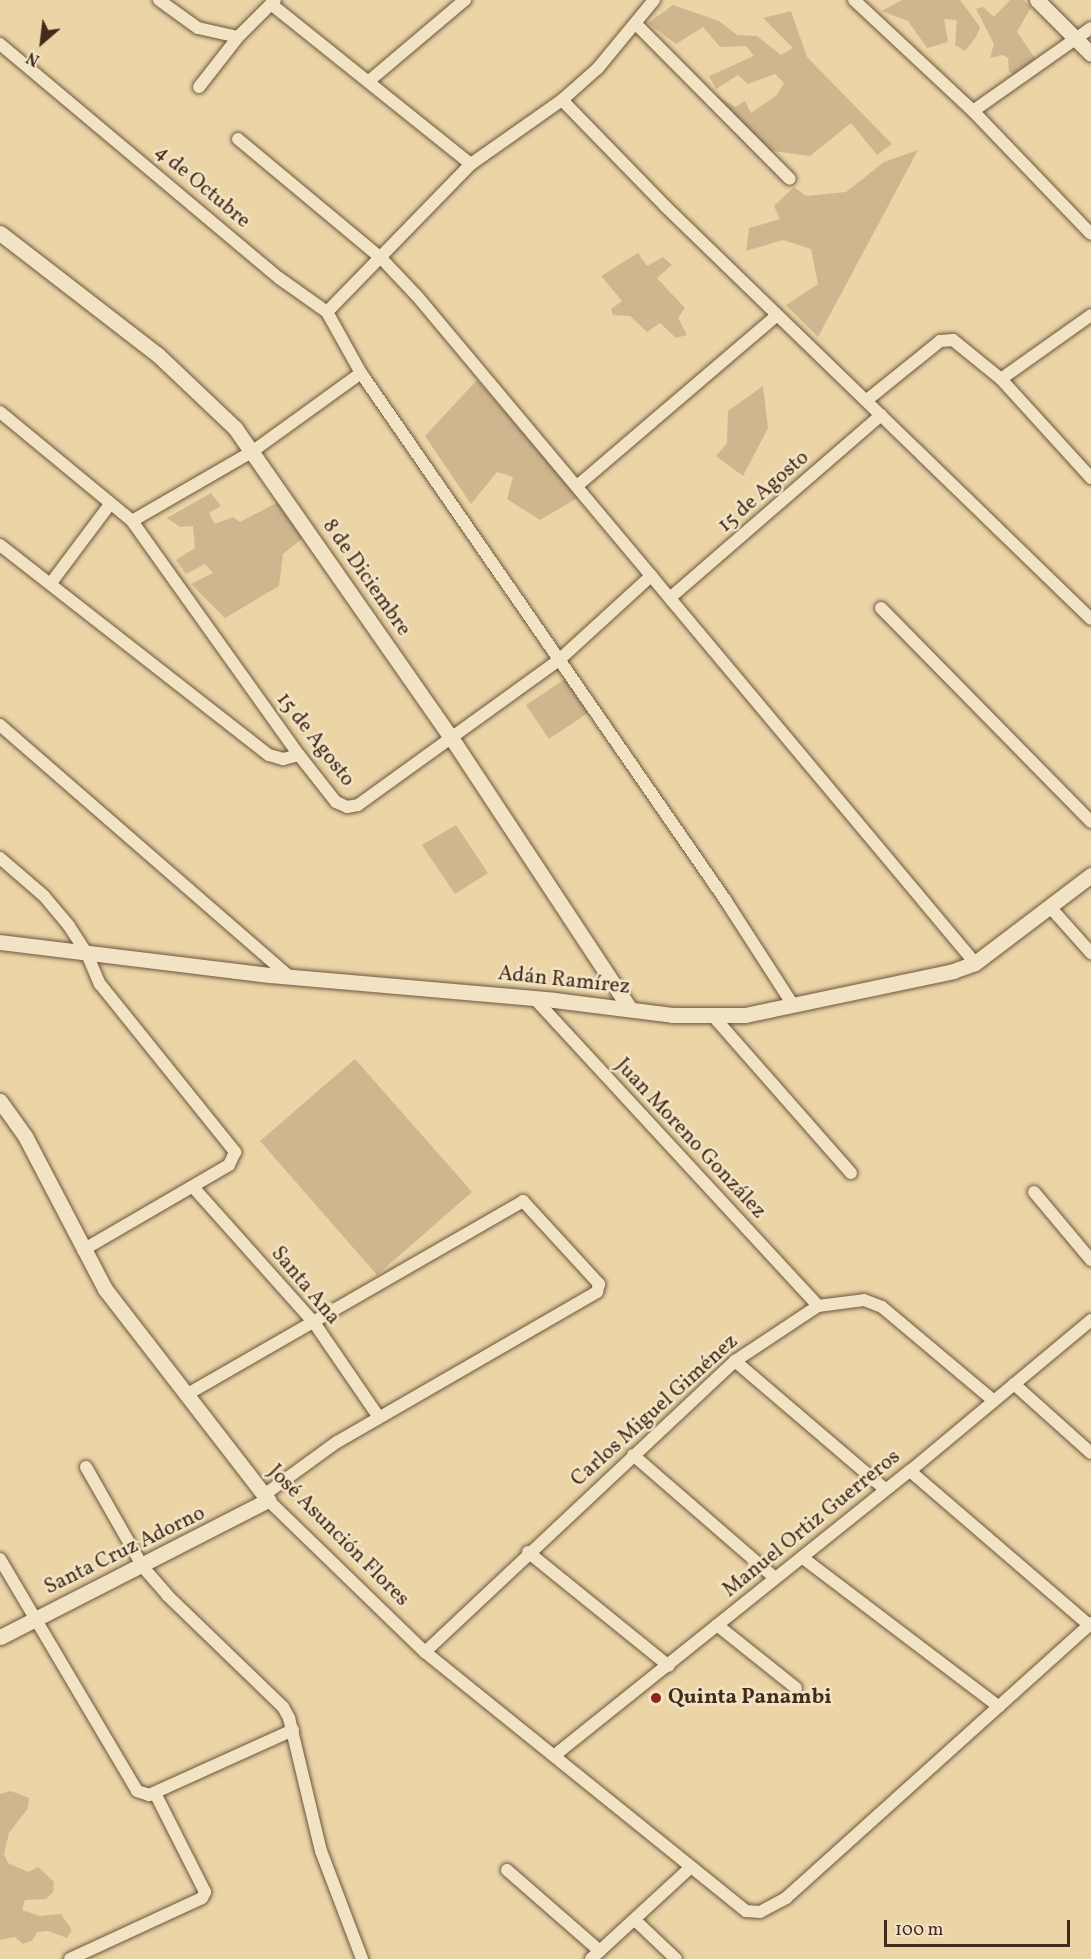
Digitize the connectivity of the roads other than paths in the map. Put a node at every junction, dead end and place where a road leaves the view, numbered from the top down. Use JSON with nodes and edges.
{"nodes":[{"id":1,"x":159,"y":0,"type":"edge"},
{"id":2,"x":465,"y":0,"type":"edge"},
{"id":3,"x":654,"y":0,"type":"edge"},
{"id":4,"x":854,"y":0,"type":"edge"},
{"id":5,"x":1036,"y":0,"type":"edge"},
{"id":6,"x":273,"y":2,"type":"edge"},
{"id":7,"x":636,"y":24,"type":"junction"},
{"id":8,"x":1091,"y":28,"type":"edge"},
{"id":9,"x":238,"y":37,"type":"junction"},
{"id":10,"x":1075,"y":38,"type":"junction"},
{"id":11,"x":0,"y":44,"type":"edge"},
{"id":12,"x":1091,"y":54,"type":"edge"},
{"id":13,"x":369,"y":81,"type":"junction"},
{"id":14,"x":199,"y":87,"type":"dead end"},
{"id":15,"x":562,"y":100,"type":"junction"},
{"id":16,"x":973,"y":111,"type":"junction"},
{"id":17,"x":238,"y":139,"type":"dead end"},
{"id":18,"x":471,"y":164,"type":"junction"},
{"id":19,"x":790,"y":180,"type":"dead end"},
{"id":20,"x":0,"y":233,"type":"edge"},
{"id":21,"x":1091,"y":234,"type":"edge"},
{"id":22,"x":382,"y":259,"type":"junction"},
{"id":23,"x":327,"y":312,"type":"junction"},
{"id":24,"x":777,"y":315,"type":"junction"},
{"id":25,"x":1091,"y":315,"type":"edge"},
{"id":26,"x":361,"y":373,"type":"junction"},
{"id":27,"x":1001,"y":379,"type":"junction"},
{"id":28,"x":867,"y":400,"type":"junction"},
{"id":29,"x":0,"y":413,"type":"edge"},
{"id":30,"x":881,"y":415,"type":"junction"},
{"id":31,"x":253,"y":451,"type":"junction"},
{"id":32,"x":1091,"y":478,"type":"edge"},
{"id":33,"x":577,"y":486,"type":"junction"},
{"id":34,"x":110,"y":504,"type":"junction"},
{"id":35,"x":132,"y":521,"type":"junction"},
{"id":36,"x":0,"y":545,"type":"edge"},
{"id":37,"x":651,"y":576,"type":"junction"},
{"id":38,"x":51,"y":583,"type":"junction"},
{"id":39,"x":671,"y":597,"type":"junction"},
{"id":40,"x":881,"y":608,"type":"dead end"},
{"id":41,"x":1091,"y":619,"type":"edge"},
{"id":42,"x":559,"y":660,"type":"junction"},
{"id":43,"x":0,"y":726,"type":"edge"},
{"id":44,"x":452,"y":739,"type":"junction"},
{"id":45,"x":298,"y":755,"type":"junction"},
{"id":46,"x":1091,"y":822,"type":"edge"},
{"id":47,"x":0,"y":858,"type":"edge"},
{"id":48,"x":1091,"y":875,"type":"edge"},
{"id":49,"x":1050,"y":907,"type":"junction"},
{"id":50,"x":0,"y":942,"type":"edge"},
{"id":51,"x":1091,"y":953,"type":"edge"},
{"id":52,"x":87,"y":954,"type":"junction"},
{"id":53,"x":975,"y":963,"type":"junction"},
{"id":54,"x":289,"y":976,"type":"junction"},
{"id":55,"x":534,"y":998,"type":"junction"},
{"id":56,"x":793,"y":1005,"type":"junction"},
{"id":57,"x":630,"y":1010,"type":"junction"},
{"id":58,"x":713,"y":1016,"type":"junction"},
{"id":59,"x":0,"y":1101,"type":"edge"},
{"id":60,"x":851,"y":1173,"type":"dead end"},
{"id":61,"x":193,"y":1187,"type":"junction"},
{"id":62,"x":1034,"y":1192,"type":"dead end"},
{"id":63,"x":83,"y":1250,"type":"junction"},
{"id":64,"x":1091,"y":1260,"type":"edge"},
{"id":65,"x":818,"y":1306,"type":"junction"},
{"id":66,"x":1091,"y":1320,"type":"edge"},
{"id":67,"x":315,"y":1324,"type":"junction"},
{"id":68,"x":735,"y":1361,"type":"junction"},
{"id":69,"x":1014,"y":1384,"type":"junction"},
{"id":70,"x":186,"y":1395,"type":"junction"},
{"id":71,"x":993,"y":1401,"type":"junction"},
{"id":72,"x":378,"y":1416,"type":"junction"},
{"id":73,"x":1091,"y":1453,"type":"edge"},
{"id":74,"x":633,"y":1455,"type":"junction"},
{"id":75,"x":86,"y":1467,"type":"dead end"},
{"id":76,"x":910,"y":1472,"type":"junction"},
{"id":77,"x":885,"y":1489,"type":"junction"},
{"id":78,"x":266,"y":1497,"type":"junction"},
{"id":79,"x":528,"y":1552,"type":"junction"},
{"id":80,"x":803,"y":1558,"type":"junction"},
{"id":81,"x":0,"y":1559,"type":"edge"},
{"id":82,"x":143,"y":1567,"type":"junction"},
{"id":83,"x":774,"y":1578,"type":"junction"},
{"id":84,"x":35,"y":1619,"type":"junction"},
{"id":85,"x":1090,"y":1624,"type":"edge"},
{"id":86,"x":717,"y":1625,"type":"junction"},
{"id":87,"x":0,"y":1637,"type":"edge"},
{"id":88,"x":425,"y":1652,"type":"junction"},
{"id":89,"x":669,"y":1666,"type":"junction"},
{"id":90,"x":796,"y":1688,"type":"dead end"},
{"id":91,"x":999,"y":1707,"type":"junction"},
{"id":92,"x":293,"y":1730,"type":"junction"},
{"id":93,"x":555,"y":1755,"type":"junction"},
{"id":94,"x":155,"y":1793,"type":"junction"},
{"id":95,"x":692,"y":1867,"type":"junction"},
{"id":96,"x":507,"y":1870,"type":"dead end"},
{"id":97,"x":636,"y":1921,"type":"junction"},
{"id":98,"x":595,"y":1955,"type":"edge"},
{"id":99,"x":70,"y":1959,"type":"edge"},
{"id":100,"x":362,"y":1959,"type":"edge"},
{"id":101,"x":676,"y":1959,"type":"edge"}],
"edges":[{"from":1,"to":9,"type":"street"},
{"from":2,"to":13,"type":"street"},
{"from":3,"to":7,"type":"street"},
{"from":4,"to":16,"type":"street"},
{"from":5,"to":10,"type":"street"},
{"from":6,"to":9,"type":"street"},
{"from":6,"to":13,"type":"street"},
{"from":7,"to":15,"type":"street"},
{"from":7,"to":19,"type":"street"},
{"from":8,"to":10,"type":"street"},
{"from":9,"to":14,"type":"street"},
{"from":10,"to":12,"type":"street"},
{"from":10,"to":16,"type":"street"},
{"from":11,"to":23,"type":"street","name":"4 de Octubre"},
{"from":13,"to":18,"type":"street"},
{"from":15,"to":18,"type":"street"},
{"from":15,"to":24,"type":"street"},
{"from":16,"to":21,"type":"street"},
{"from":17,"to":22,"type":"street"},
{"from":18,"to":22,"type":"street"},
{"from":20,"to":31,"type":"street","name":"8 de Diciembre"},
{"from":22,"to":23,"type":"street"},
{"from":22,"to":33,"type":"street"},
{"from":23,"to":26,"type":"street","name":"4 de Octubre"},
{"from":24,"to":28,"type":"street"},
{"from":24,"to":33,"type":"street"},
{"from":25,"to":27,"type":"street"},
{"from":26,"to":31,"type":"street"},
{"from":26,"to":42,"type":"street","name":"4 de Octubre"},
{"from":27,"to":28,"type":"street"},
{"from":27,"to":32,"type":"street"},
{"from":28,"to":30,"type":"street"},
{"from":29,"to":34,"type":"street","name":"15 de Agosto"},
{"from":30,"to":39,"type":"street","name":"15 de Agosto"},
{"from":30,"to":41,"type":"street"},
{"from":31,"to":35,"type":"street"},
{"from":31,"to":44,"type":"street","name":"8 de Diciembre"},
{"from":33,"to":37,"type":"street"},
{"from":34,"to":35,"type":"street","name":"15 de Agosto"},
{"from":34,"to":38,"type":"street"},
{"from":35,"to":45,"type":"street","name":"15 de Agosto"},
{"from":36,"to":38,"type":"street"},
{"from":37,"to":39,"type":"street"},
{"from":37,"to":42,"type":"street","name":"15 de Agosto"},
{"from":38,"to":45,"type":"street"},
{"from":39,"to":53,"type":"street"},
{"from":40,"to":46,"type":"street"},
{"from":42,"to":44,"type":"street","name":"15 de Agosto"},
{"from":42,"to":56,"type":"street","name":"4 de Octubre"},
{"from":43,"to":54,"type":"street"},
{"from":44,"to":45,"type":"street","name":"15 de Agosto"},
{"from":44,"to":57,"type":"street","name":"8 de Diciembre"},
{"from":47,"to":52,"type":"street"},
{"from":48,"to":49,"type":"street","name":"Adán Ramírez"},
{"from":49,"to":51,"type":"street"},
{"from":49,"to":53,"type":"street","name":"Adán Ramírez"},
{"from":50,"to":52,"type":"street","name":"Adán Ramírez"},
{"from":52,"to":54,"type":"street","name":"Adán Ramírez"},
{"from":52,"to":61,"type":"street"},
{"from":53,"to":56,"type":"street","name":"Adán Ramírez"},
{"from":54,"to":55,"type":"street","name":"Adán Ramírez"},
{"from":55,"to":57,"type":"street","name":"Adán Ramírez"},
{"from":55,"to":65,"type":"street","name":"Juan Moreno González"},
{"from":56,"to":58,"type":"street","name":"Adán Ramírez"},
{"from":57,"to":58,"type":"street","name":"Adán Ramírez"},
{"from":58,"to":60,"type":"street"},
{"from":59,"to":63,"type":"street","name":"José Asunción Flores"},
{"from":61,"to":63,"type":"street"},
{"from":61,"to":67,"type":"street","name":"Santa Ana"},
{"from":62,"to":64,"type":"street"},
{"from":63,"to":70,"type":"street","name":"José Asunción Flores"},
{"from":65,"to":68,"type":"street","name":"Carlos Miguel Giménez"},
{"from":65,"to":71,"type":"street","name":"Carlos Miguel Giménez"},
{"from":66,"to":69,"type":"street","name":"Manuel Ortiz Guerreros"},
{"from":67,"to":70,"type":"street"},
{"from":67,"to":72,"type":"street","name":"Santa Ana"},
{"from":67,"to":72,"type":"street"},
{"from":68,"to":74,"type":"street","name":"Carlos Miguel Giménez"},
{"from":68,"to":77,"type":"street"},
{"from":69,"to":71,"type":"street","name":"Manuel Ortiz Guerreros"},
{"from":69,"to":73,"type":"street"},
{"from":70,"to":78,"type":"street","name":"José Asunción Flores"},
{"from":71,"to":76,"type":"street","name":"Manuel Ortiz Guerreros"},
{"from":72,"to":78,"type":"street"},
{"from":74,"to":79,"type":"street","name":"Carlos Miguel Giménez"},
{"from":74,"to":83,"type":"street"},
{"from":75,"to":82,"type":"street"},
{"from":76,"to":77,"type":"street","name":"Manuel Ortiz Guerreros"},
{"from":76,"to":85,"type":"street"},
{"from":77,"to":80,"type":"street","name":"Manuel Ortiz Guerreros"},
{"from":78,"to":82,"type":"street","name":"Santa Cruz Adorno"},
{"from":78,"to":88,"type":"street","name":"José Asunción Flores"},
{"from":79,"to":88,"type":"street","name":"Carlos Miguel Giménez"},
{"from":79,"to":89,"type":"street"},
{"from":80,"to":83,"type":"street","name":"Manuel Ortiz Guerreros"},
{"from":80,"to":91,"type":"street"},
{"from":81,"to":84,"type":"street"},
{"from":82,"to":84,"type":"street","name":"Santa Cruz Adorno"},
{"from":82,"to":92,"type":"street"},
{"from":83,"to":86,"type":"street","name":"Manuel Ortiz Guerreros"},
{"from":84,"to":87,"type":"street","name":"Santa Cruz Adorno"},
{"from":84,"to":94,"type":"street"},
{"from":85,"to":91,"type":"street"},
{"from":86,"to":89,"type":"street","name":"Manuel Ortiz Guerreros"},
{"from":86,"to":90,"type":"street"},
{"from":88,"to":93,"type":"street","name":"José Asunción Flores"},
{"from":89,"to":93,"type":"street","name":"Manuel Ortiz Guerreros"},
{"from":91,"to":95,"type":"street","name":"José Asunción Flores"},
{"from":92,"to":94,"type":"street"},
{"from":92,"to":100,"type":"street"},
{"from":93,"to":95,"type":"street","name":"José Asunción Flores"},
{"from":94,"to":99,"type":"street"},
{"from":95,"to":97,"type":"street"},
{"from":96,"to":98,"type":"street"},
{"from":97,"to":98,"type":"street"},
{"from":97,"to":101,"type":"street"}]}
